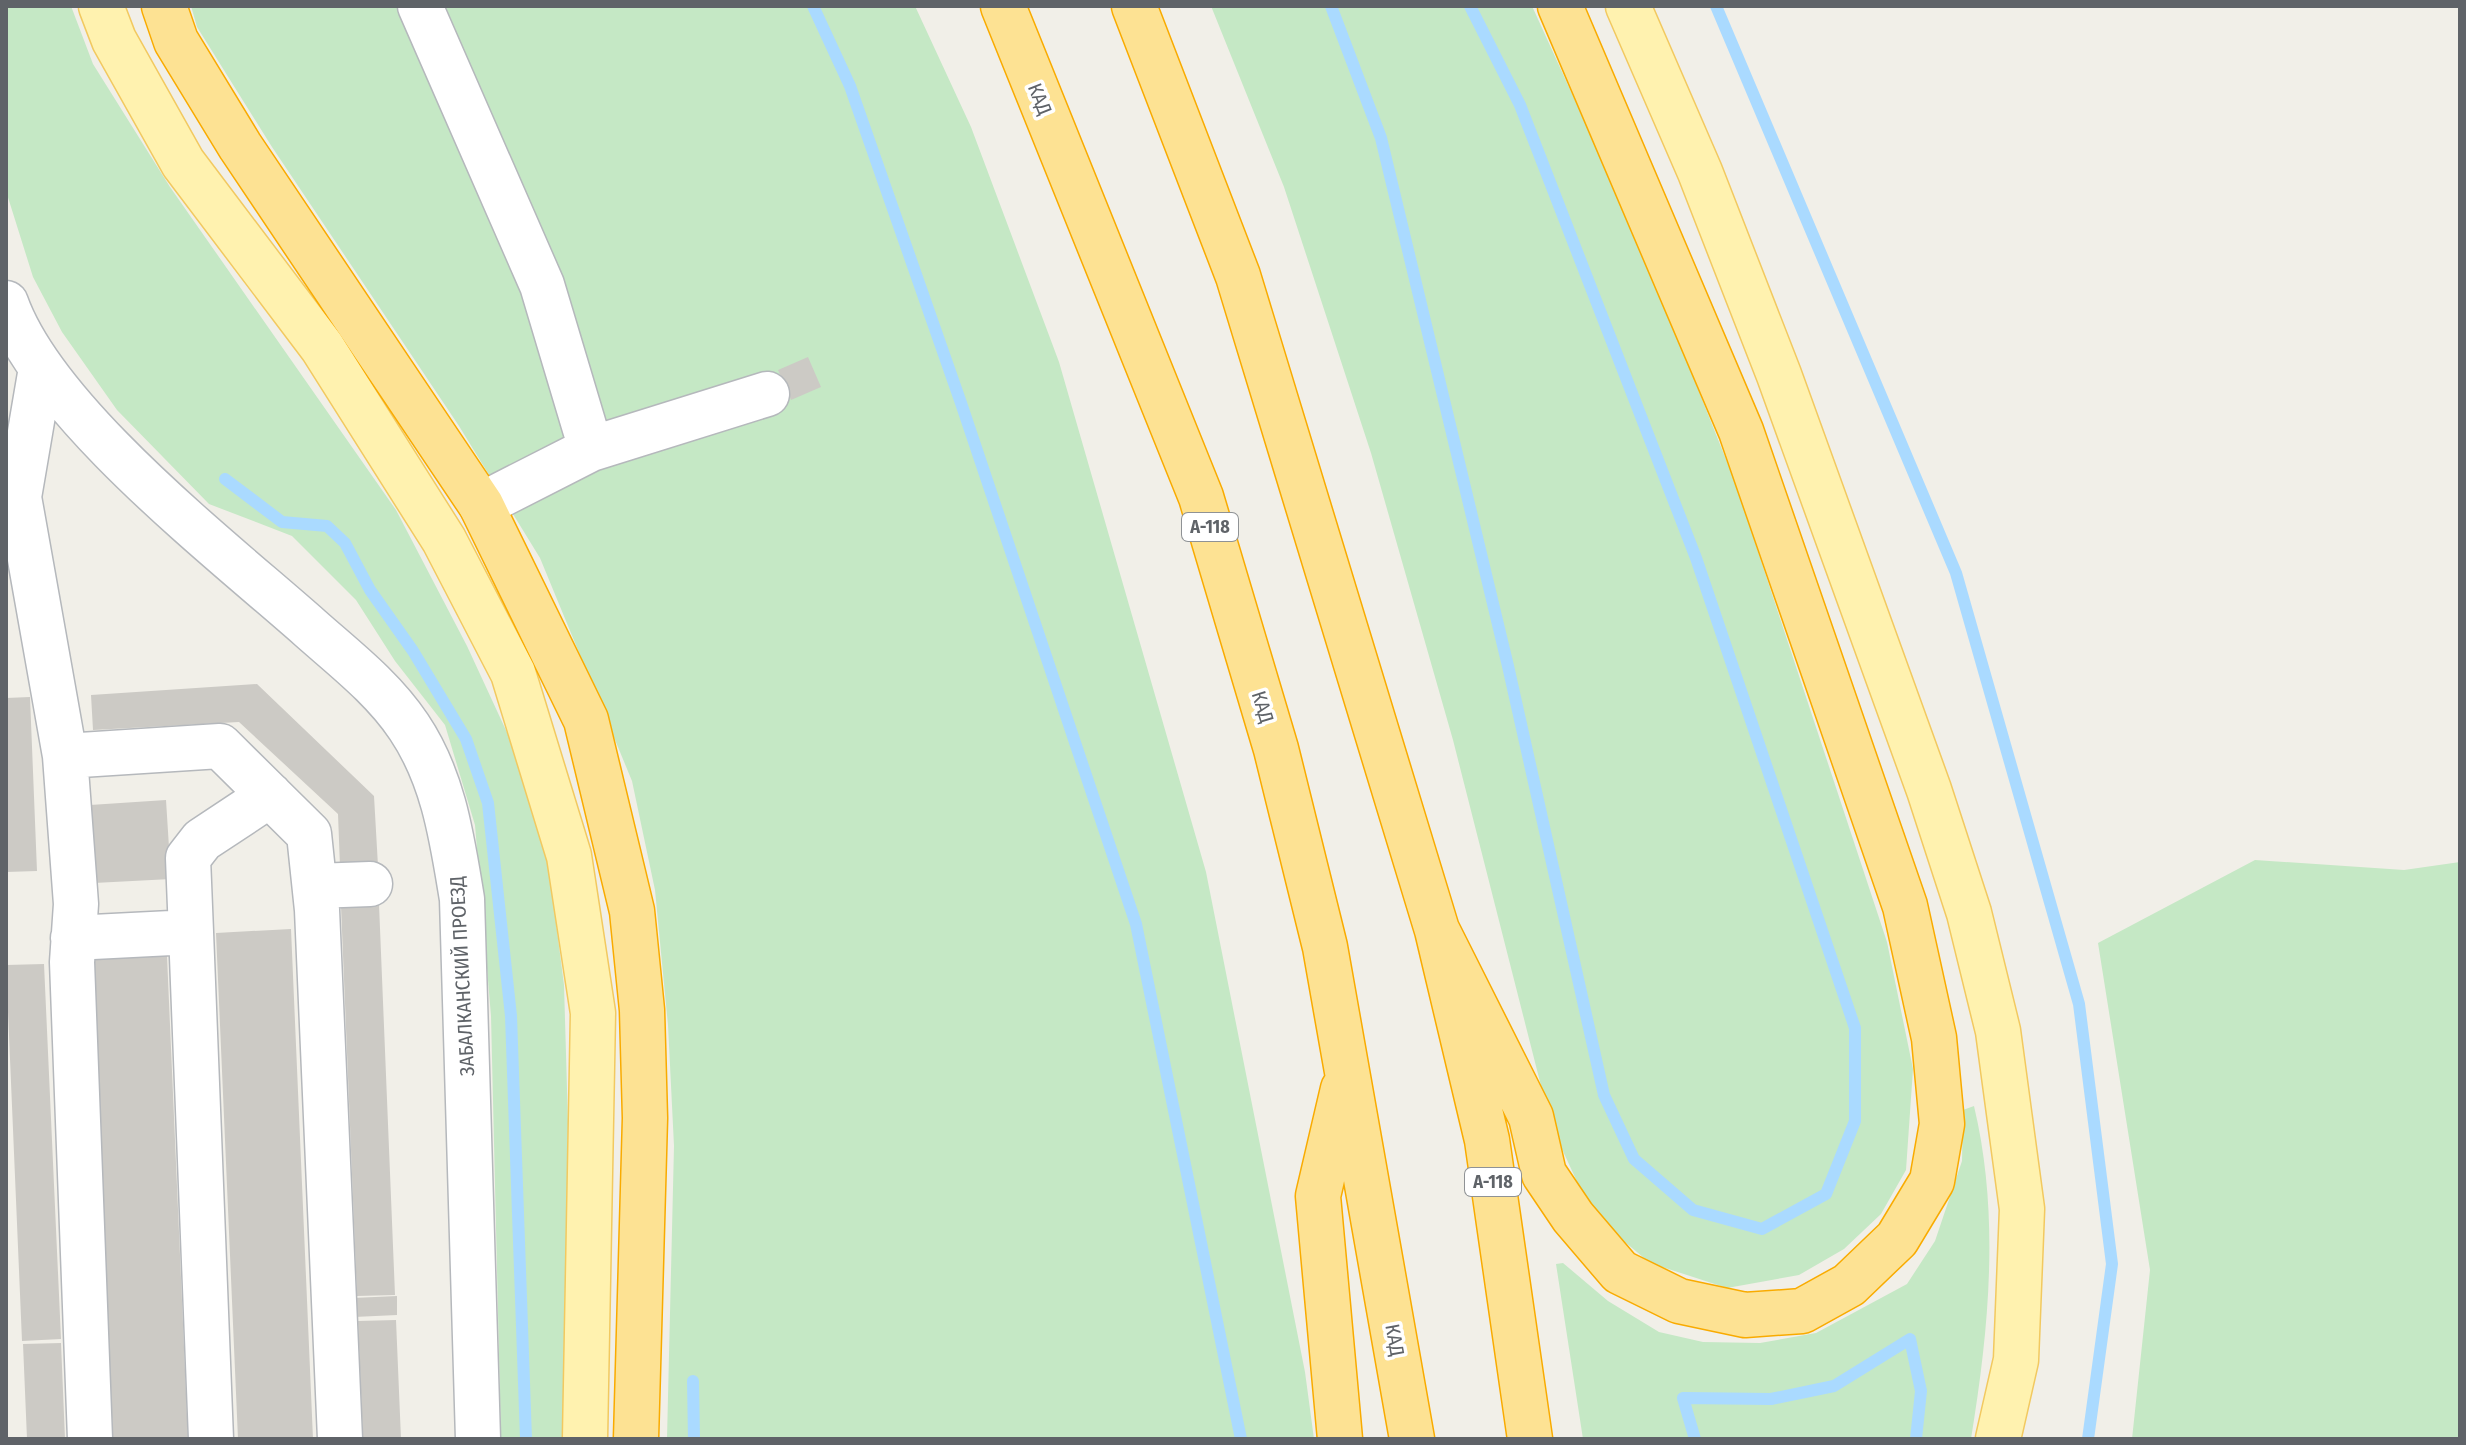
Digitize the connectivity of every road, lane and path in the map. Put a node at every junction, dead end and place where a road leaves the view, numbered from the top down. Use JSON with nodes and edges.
{"nodes":[{"id":1,"x":101,"y":6,"type":"edge"},
{"id":2,"x":164,"y":6,"type":"edge"},
{"id":3,"x":420,"y":6,"type":"edge"},
{"id":4,"x":1003,"y":6,"type":"edge"},
{"id":5,"x":1134,"y":6,"type":"edge"},
{"id":6,"x":1560,"y":6,"type":"edge"},
{"id":7,"x":1628,"y":6,"type":"edge"},
{"id":8,"x":6,"y":303,"type":"edge"},
{"id":9,"x":41,"y":368,"type":"junction"},
{"id":10,"x":767,"y":394,"type":"dead end"},
{"id":11,"x":591,"y":449,"type":"junction"},
{"id":12,"x":481,"y":505,"type":"junction"},
{"id":13,"x":65,"y":756,"type":"junction"},
{"id":14,"x":270,"y":795,"type":"junction"},
{"id":15,"x":370,"y":884,"type":"dead end"},
{"id":16,"x":315,"y":886,"type":"junction"},
{"id":17,"x":1437,"y":930,"type":"junction"},
{"id":18,"x":191,"y":932,"type":"junction"},
{"id":19,"x":73,"y":938,"type":"junction"},
{"id":20,"x":1348,"y":1071,"type":"junction"},
{"id":21,"x":90,"y":1439,"type":"edge"},
{"id":22,"x":211,"y":1439,"type":"edge"},
{"id":23,"x":340,"y":1439,"type":"edge"},
{"id":24,"x":478,"y":1439,"type":"edge"},
{"id":25,"x":585,"y":1439,"type":"edge"},
{"id":26,"x":636,"y":1439,"type":"edge"},
{"id":27,"x":1340,"y":1439,"type":"edge"},
{"id":28,"x":1412,"y":1439,"type":"edge"},
{"id":29,"x":1530,"y":1439,"type":"edge"},
{"id":30,"x":1998,"y":1439,"type":"edge"}],
"edges":[{"from":1,"to":25,"type":"main road"},
{"from":2,"to":12,"type":"highway"},
{"from":3,"to":11,"type":"street"},
{"from":4,"to":20,"type":"highway","name":"КАД","number":"А-118"},
{"from":5,"to":17,"type":"highway","number":"А-118"},
{"from":6,"to":17,"type":"highway"},
{"from":7,"to":30,"type":"main road"},
{"from":8,"to":9,"type":"street","name":"ЗАБАЛКАНСКИЙ ПРОЕЗД"},
{"from":9,"to":13,"type":"street"},
{"from":9,"to":24,"type":"street","name":"ЗАБАЛКАНСКИЙ ПРОЕЗД"},
{"from":10,"to":11,"type":"street"},
{"from":11,"to":12,"type":"street"},
{"from":12,"to":26,"type":"highway"},
{"from":13,"to":14,"type":"street"},
{"from":13,"to":19,"type":"street"},
{"from":14,"to":16,"type":"street"},
{"from":14,"to":18,"type":"street"},
{"from":15,"to":16,"type":"street"},
{"from":16,"to":23,"type":"street"},
{"from":17,"to":29,"type":"highway","number":"А-118"},
{"from":18,"to":19,"type":"street"},
{"from":18,"to":22,"type":"street"},
{"from":19,"to":21,"type":"street"},
{"from":20,"to":27,"type":"highway"},
{"from":20,"to":28,"type":"highway","name":"КАД","number":"А-118"}]}
